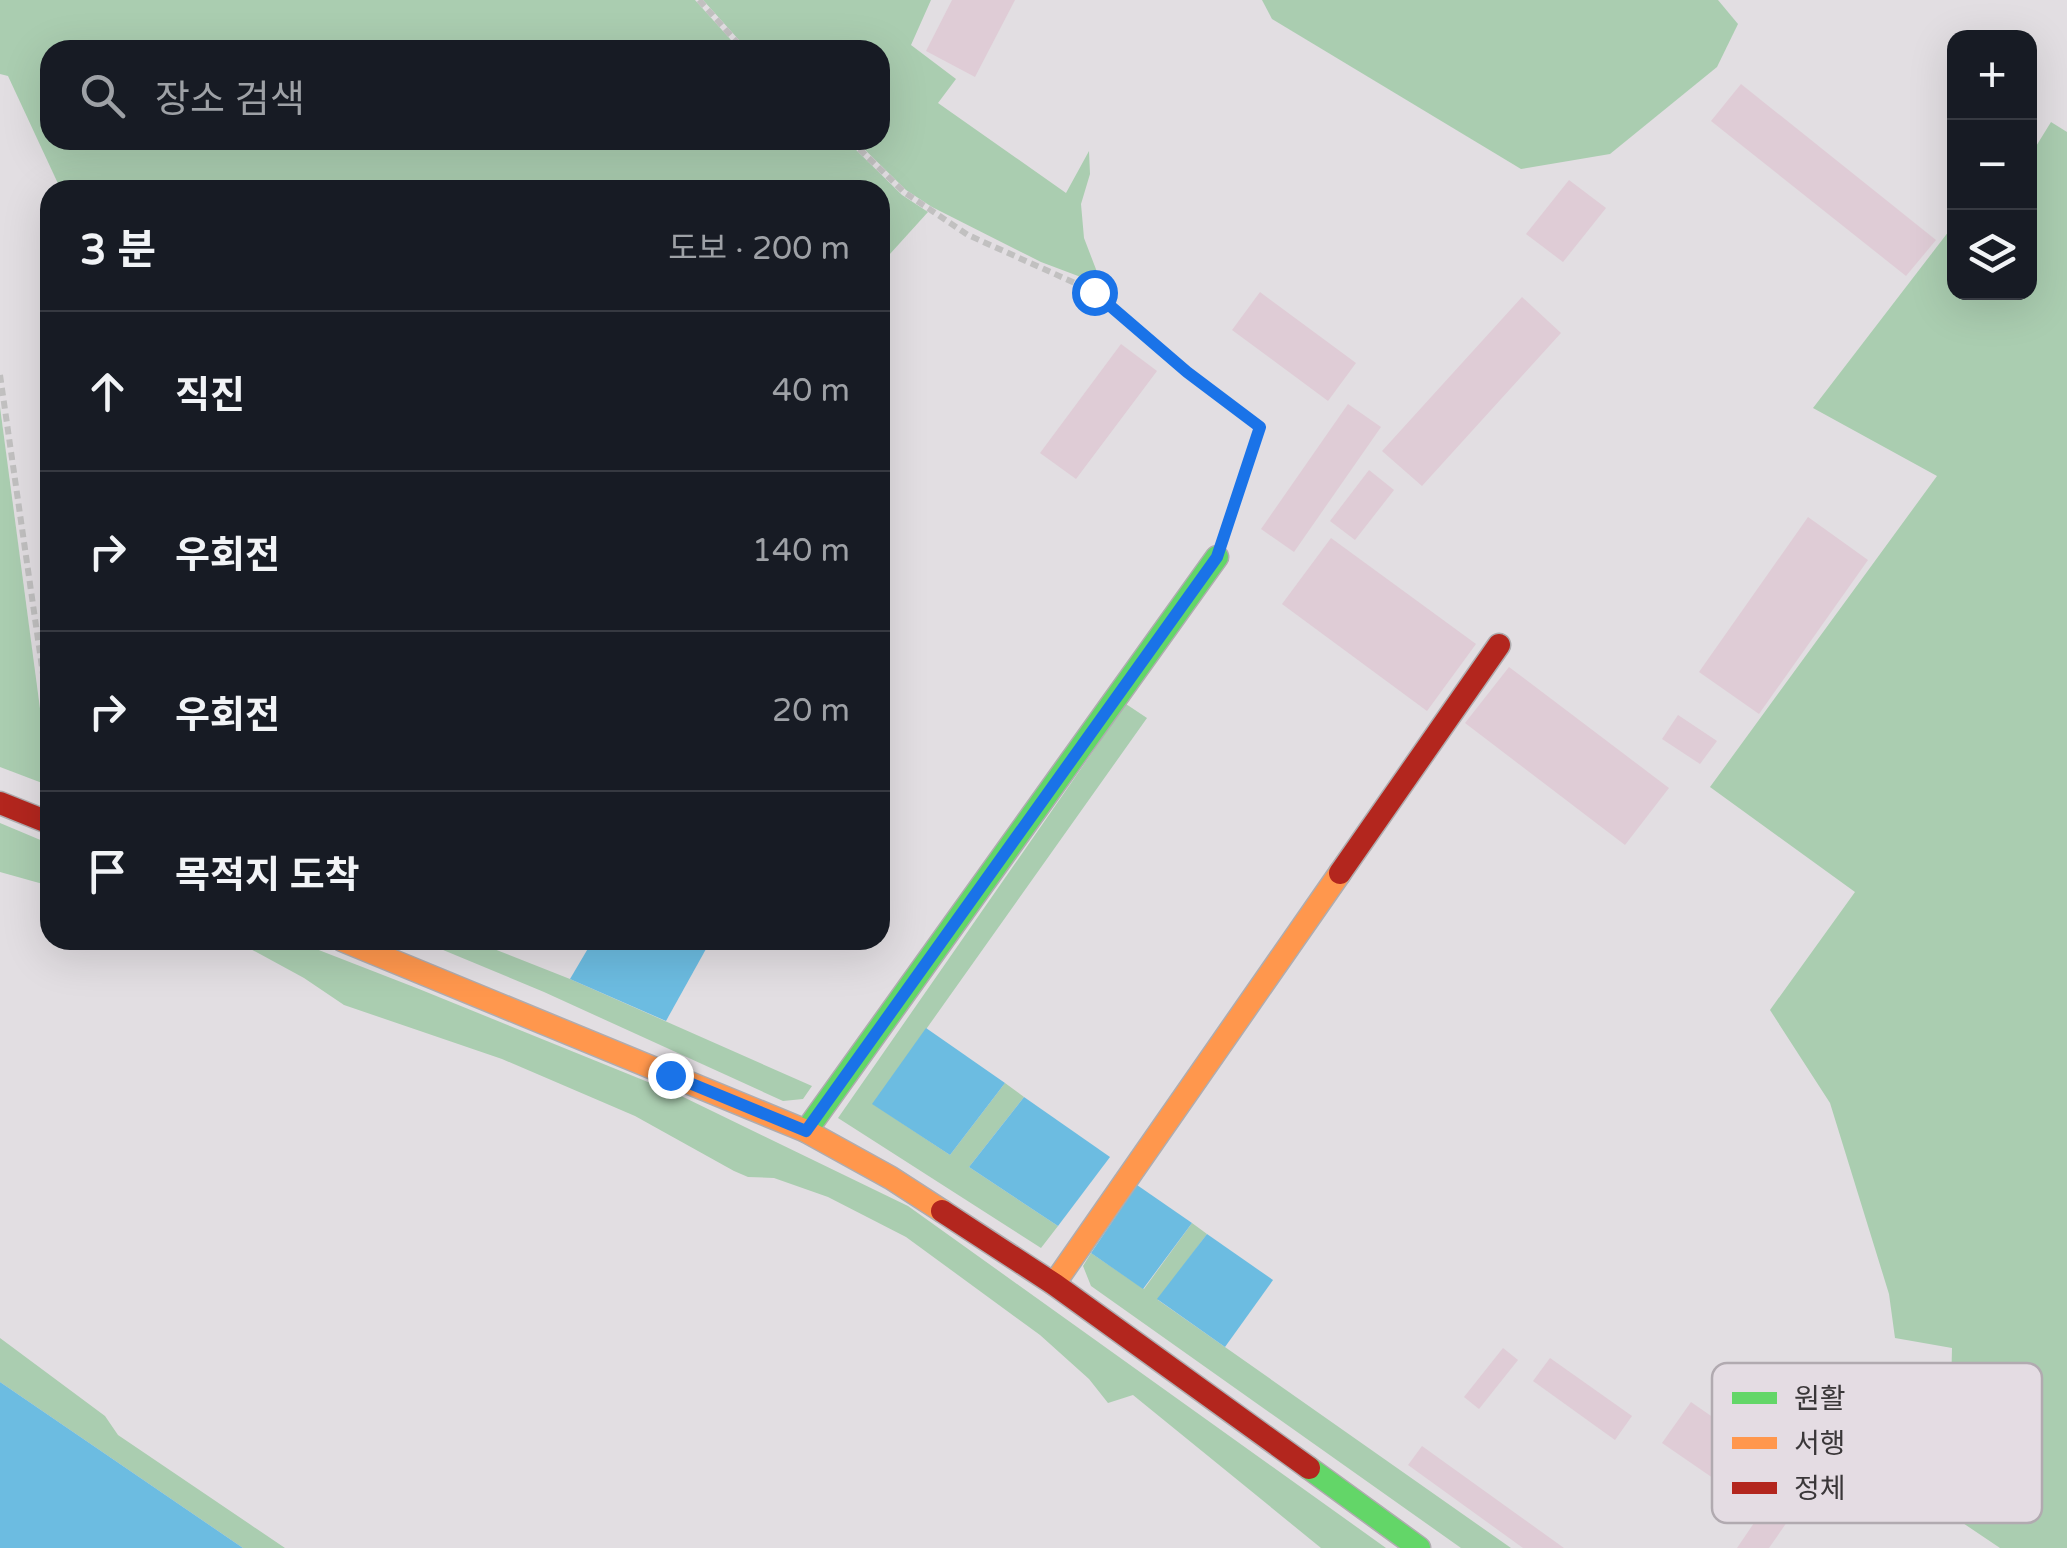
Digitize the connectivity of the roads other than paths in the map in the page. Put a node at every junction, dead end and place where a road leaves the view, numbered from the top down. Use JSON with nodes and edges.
{"nodes":[{"id":1,"x":1217,"y":557,"type":"road end"},
{"id":2,"x":1498,"y":646,"type":"dead end"},
{"id":3,"x":0,"y":802,"type":"edge"},
{"id":4,"x":40,"y":819,"type":"edge"},
{"id":5,"x":366,"y":950,"type":"edge"},
{"id":6,"x":806,"y":1131,"type":"junction"},
{"id":7,"x":1054,"y":1284,"type":"junction"},
{"id":8,"x":1419,"y":1548,"type":"edge"}],
"edges":[{"from":1,"to":6,"type":"street"},
{"from":2,"to":7,"type":"street"},
{"from":3,"to":4,"type":"street"},
{"from":5,"to":6,"type":"street"},
{"from":6,"to":7,"type":"street"},
{"from":7,"to":8,"type":"street"}]}
